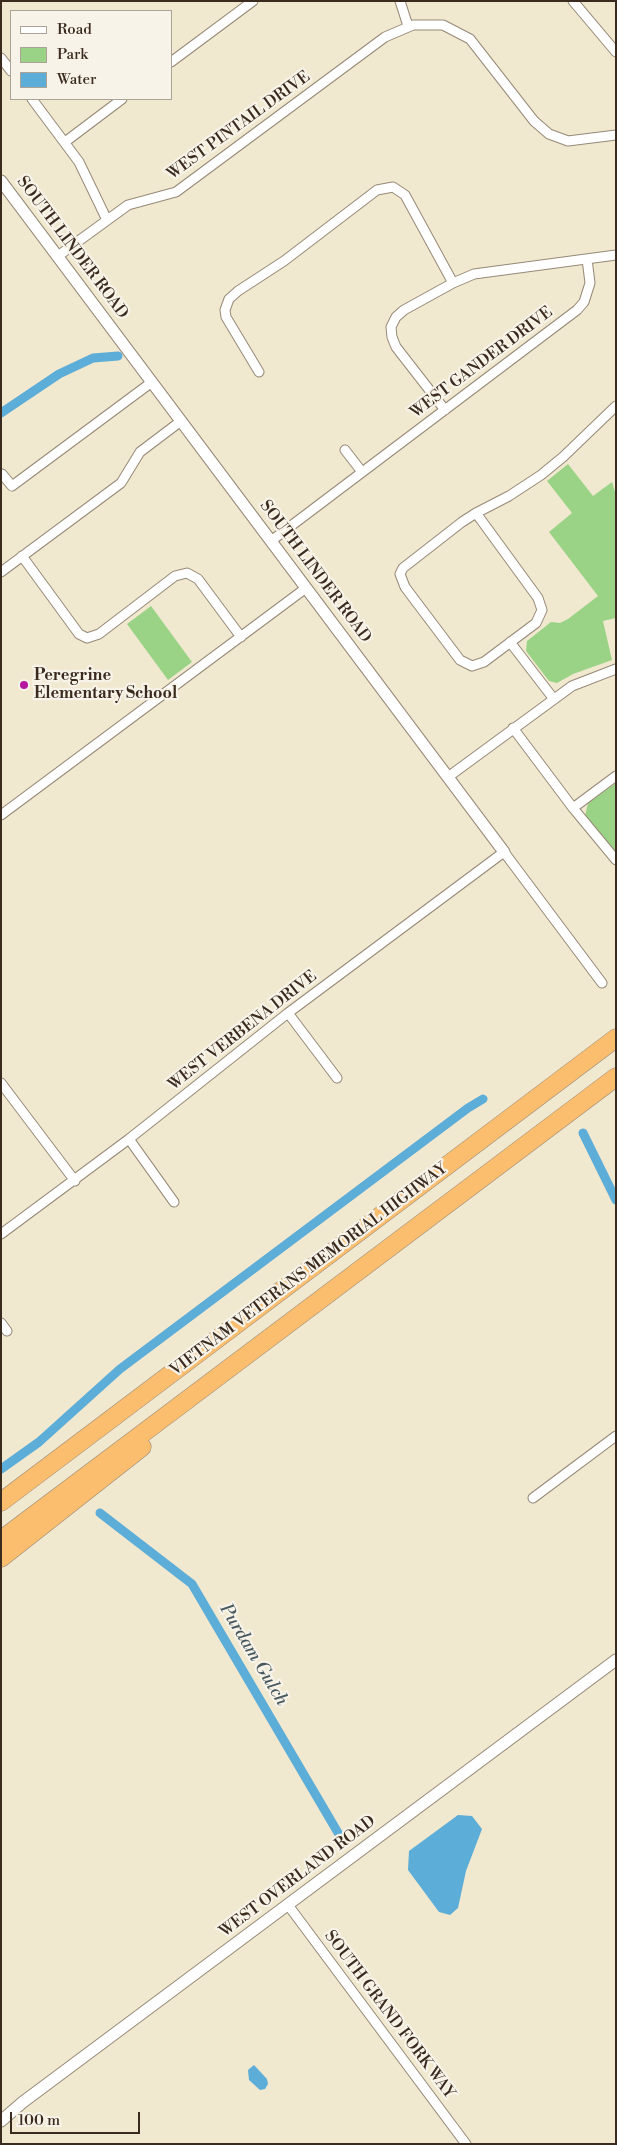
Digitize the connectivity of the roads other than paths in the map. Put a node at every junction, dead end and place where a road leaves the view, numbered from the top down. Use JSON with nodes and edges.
{"nodes":[{"id":1,"x":253,"y":1,"type":"edge"},
{"id":2,"x":400,"y":1,"type":"edge"},
{"id":3,"x":573,"y":1,"type":"edge"},
{"id":4,"x":408,"y":26,"type":"junction"},
{"id":5,"x":616,"y":52,"type":"edge"},
{"id":6,"x":1,"y":58,"type":"edge"},
{"id":7,"x":172,"y":61,"type":"edge"},
{"id":8,"x":10,"y":70,"type":"edge"},
{"id":9,"x":33,"y":100,"type":"edge"},
{"id":10,"x":121,"y":100,"type":"edge"},
{"id":11,"x":616,"y":135,"type":"edge"},
{"id":12,"x":64,"y":142,"type":"junction"},
{"id":13,"x":1,"y":181,"type":"edge"},
{"id":14,"x":107,"y":220,"type":"junction"},
{"id":15,"x":616,"y":255,"type":"edge"},
{"id":16,"x":58,"y":256,"type":"junction"},
{"id":17,"x":588,"y":259,"type":"junction"},
{"id":18,"x":453,"y":284,"type":"junction"},
{"id":19,"x":259,"y":372,"type":"dead end"},
{"id":20,"x":152,"y":382,"type":"junction"},
{"id":21,"x":616,"y":406,"type":"edge"},
{"id":22,"x":445,"y":410,"type":"junction"},
{"id":23,"x":181,"y":421,"type":"junction"},
{"id":24,"x":345,"y":450,"type":"dead end"},
{"id":25,"x":362,"y":472,"type":"junction"},
{"id":26,"x":2,"y":474,"type":"edge"},
{"id":27,"x":476,"y":513,"type":"junction"},
{"id":28,"x":271,"y":541,"type":"junction"},
{"id":29,"x":22,"y":556,"type":"junction"},
{"id":30,"x":1,"y":572,"type":"edge"},
{"id":31,"x":306,"y":588,"type":"junction"},
{"id":32,"x":241,"y":637,"type":"junction"},
{"id":33,"x":510,"y":642,"type":"junction"},
{"id":34,"x":616,"y":669,"type":"edge"},
{"id":35,"x":553,"y":698,"type":"junction"},
{"id":36,"x":513,"y":728,"type":"junction"},
{"id":37,"x":616,"y":776,"type":"edge"},
{"id":38,"x":448,"y":777,"type":"junction"},
{"id":39,"x":573,"y":808,"type":"junction"},
{"id":40,"x":1,"y":815,"type":"edge"},
{"id":41,"x":504,"y":852,"type":"junction"},
{"id":42,"x":616,"y":860,"type":"edge"},
{"id":43,"x":602,"y":983,"type":"dead end"},
{"id":44,"x":288,"y":1013,"type":"junction"},
{"id":45,"x":616,"y":1038,"type":"edge"},
{"id":46,"x":616,"y":1077,"type":"edge"},
{"id":47,"x":337,"y":1078,"type":"dead end"},
{"id":48,"x":1,"y":1083,"type":"edge"},
{"id":49,"x":129,"y":1139,"type":"junction"},
{"id":50,"x":75,"y":1181,"type":"junction"},
{"id":51,"x":174,"y":1202,"type":"dead end"},
{"id":52,"x":1,"y":1234,"type":"edge"},
{"id":53,"x":205,"y":1387,"type":"junction"},
{"id":54,"x":616,"y":1436,"type":"edge"},
{"id":55,"x":533,"y":1498,"type":"dead end"},
{"id":56,"x":1,"y":1502,"type":"edge"},
{"id":57,"x":1,"y":1540,"type":"edge"},
{"id":58,"x":1,"y":1558,"type":"edge"},
{"id":59,"x":616,"y":1660,"type":"edge"},
{"id":60,"x":288,"y":1905,"type":"junction"},
{"id":61,"x":1,"y":2121,"type":"edge"},
{"id":62,"x":466,"y":2144,"type":"edge"}],
"edges":[{"from":1,"to":7,"type":"street"},
{"from":2,"to":4,"type":"street"},
{"from":3,"to":5,"type":"street"},
{"from":4,"to":11,"type":"street"},
{"from":4,"to":14,"type":"street","name":"WEST PINTAIL DRIVE"},
{"from":6,"to":8,"type":"street"},
{"from":9,"to":12,"type":"street"},
{"from":10,"to":12,"type":"street"},
{"from":12,"to":14,"type":"street"},
{"from":13,"to":16,"type":"street","name":"SOUTH LINDER ROAD"},
{"from":14,"to":16,"type":"street","name":"WEST PINTAIL DRIVE"},
{"from":15,"to":17,"type":"street"},
{"from":16,"to":20,"type":"street","name":"SOUTH LINDER ROAD"},
{"from":17,"to":18,"type":"street"},
{"from":17,"to":22,"type":"street","name":"WEST GANDER DRIVE"},
{"from":18,"to":19,"type":"street"},
{"from":18,"to":22,"type":"street"},
{"from":20,"to":23,"type":"street","name":"SOUTH LINDER ROAD"},
{"from":20,"to":26,"type":"street"},
{"from":21,"to":27,"type":"street"},
{"from":22,"to":25,"type":"street","name":"WEST GANDER DRIVE"},
{"from":23,"to":28,"type":"street","name":"SOUTH LINDER ROAD"},
{"from":23,"to":29,"type":"street"},
{"from":24,"to":25,"type":"street"},
{"from":25,"to":28,"type":"street","name":"WEST GANDER DRIVE"},
{"from":27,"to":33,"type":"street"},
{"from":27,"to":33,"type":"street"},
{"from":28,"to":31,"type":"street","name":"SOUTH LINDER ROAD"},
{"from":29,"to":30,"type":"street"},
{"from":29,"to":32,"type":"street"},
{"from":31,"to":32,"type":"street"},
{"from":31,"to":38,"type":"street","name":"SOUTH LINDER ROAD"},
{"from":32,"to":40,"type":"street"},
{"from":33,"to":35,"type":"street"},
{"from":34,"to":35,"type":"street"},
{"from":35,"to":36,"type":"street"},
{"from":36,"to":38,"type":"street"},
{"from":36,"to":39,"type":"street"},
{"from":37,"to":39,"type":"street"},
{"from":38,"to":41,"type":"street","name":"SOUTH LINDER ROAD"},
{"from":39,"to":42,"type":"street"},
{"from":41,"to":43,"type":"street","name":"SOUTH LINDER ROAD"},
{"from":41,"to":44,"type":"street","name":"WEST VERBENA DRIVE"},
{"from":44,"to":47,"type":"street"},
{"from":44,"to":49,"type":"street","name":"WEST VERBENA DRIVE"},
{"from":45,"to":56,"type":"highway","name":"VIETNAM VETERANS MEMORIAL HIGHWAY"},
{"from":46,"to":53,"type":"highway","name":"VIETNAM VETERANS MEMORIAL HIGHWAY"},
{"from":48,"to":50,"type":"street"},
{"from":49,"to":50,"type":"street","name":"WEST VERBENA DRIVE"},
{"from":49,"to":51,"type":"street"},
{"from":50,"to":52,"type":"street","name":"WEST VERBENA DRIVE"},
{"from":53,"to":57,"type":"highway","name":"VIETNAM VETERANS MEMORIAL HIGHWAY"},
{"from":53,"to":58,"type":"highway"},
{"from":54,"to":55,"type":"street"},
{"from":59,"to":60,"type":"street","name":"WEST OVERLAND ROAD"},
{"from":60,"to":61,"type":"street","name":"WEST OVERLAND ROAD"},
{"from":60,"to":62,"type":"street","name":"SOUTH GRAND FORK WAY"}]}
